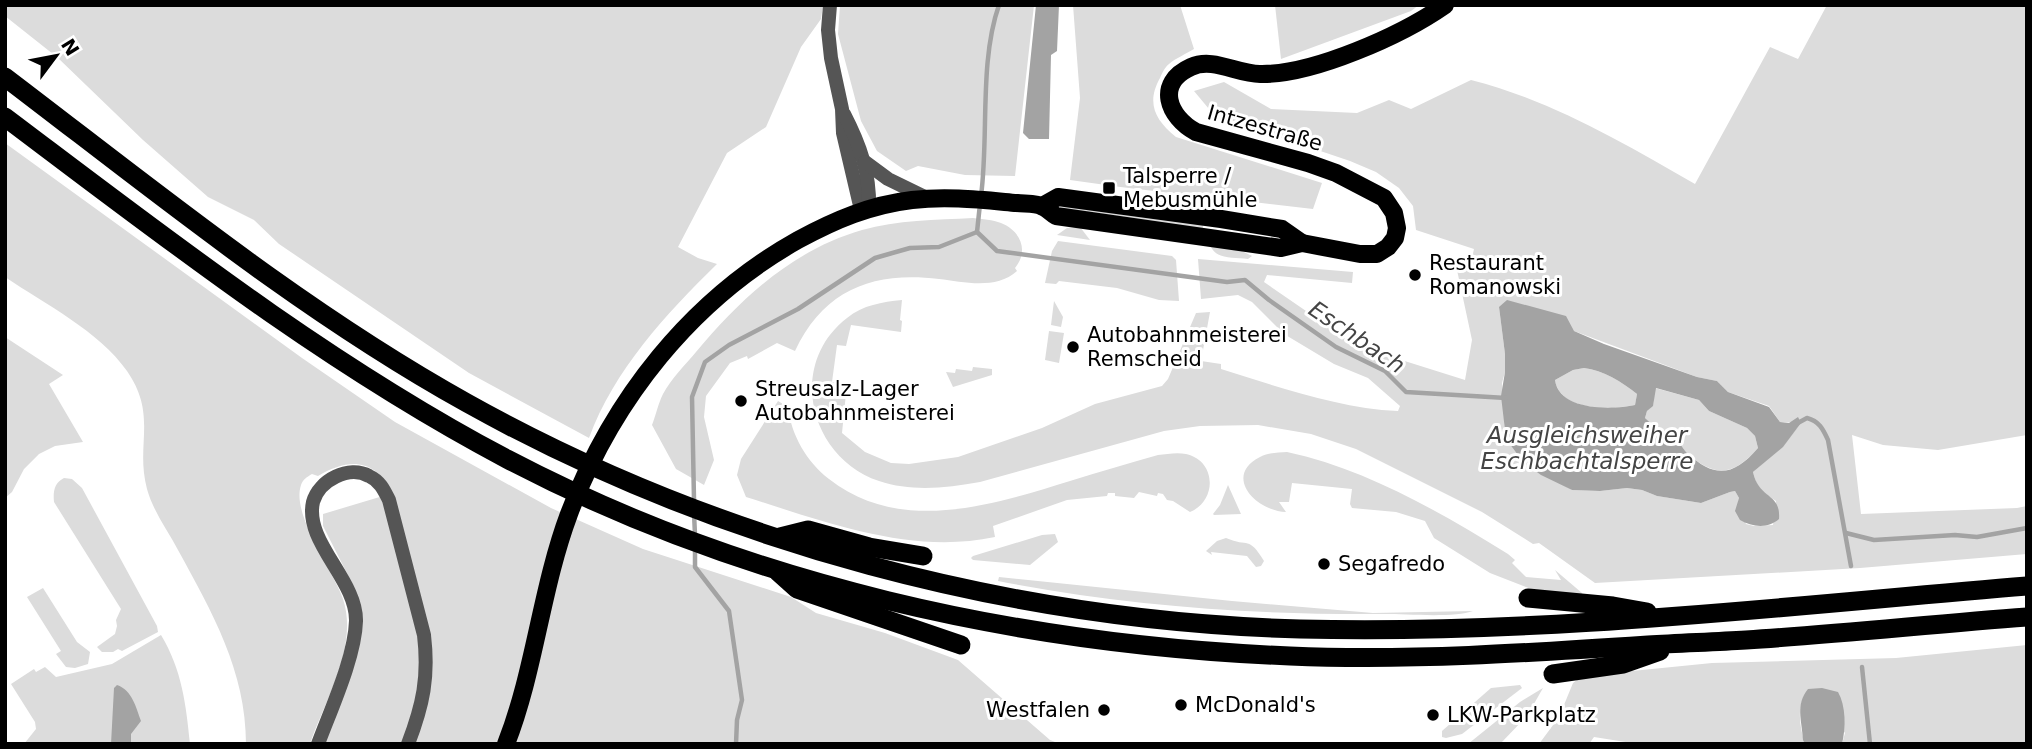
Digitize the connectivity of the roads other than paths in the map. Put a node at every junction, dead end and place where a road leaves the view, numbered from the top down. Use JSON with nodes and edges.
{"nodes":[{"id":1,"x":830,"y":5,"type":"edge"},
{"id":2,"x":1445,"y":5,"type":"edge"},
{"id":3,"x":5,"y":77,"type":"edge"},
{"id":4,"x":842,"y":109,"type":"junction"},
{"id":5,"x":5,"y":117,"type":"edge"},
{"id":6,"x":865,"y":162,"type":"junction"},
{"id":7,"x":928,"y":198,"type":"junction"},
{"id":8,"x":865,"y":209,"type":"junction"},
{"id":9,"x":779,"y":537,"type":"junction"},
{"id":10,"x":923,"y":556,"type":"dead end"},
{"id":11,"x":772,"y":567,"type":"junction"},
{"id":12,"x":2027,"y":586,"type":"edge"},
{"id":13,"x":1528,"y":598,"type":"dead end"},
{"id":14,"x":1676,"y":617,"type":"junction"},
{"id":15,"x":2027,"y":617,"type":"edge"},
{"id":16,"x":1682,"y":643,"type":"junction"},
{"id":17,"x":961,"y":645,"type":"dead end"},
{"id":18,"x":1553,"y":674,"type":"dead end"},
{"id":19,"x":318,"y":744,"type":"edge"},
{"id":20,"x":408,"y":744,"type":"edge"},
{"id":21,"x":506,"y":744,"type":"edge"}],
"edges":[{"from":1,"to":4,"type":"street"},
{"from":2,"to":7,"type":"main road","name":"Intzestraße"},
{"from":3,"to":9,"type":"highway"},
{"from":4,"to":6,"type":"street"},
{"from":4,"to":8,"type":"street"},
{"from":5,"to":11,"type":"highway"},
{"from":6,"to":7,"type":"street"},
{"from":6,"to":8,"type":"street"},
{"from":7,"to":8,"type":"main road"},
{"from":8,"to":21,"type":"main road"},
{"from":9,"to":10,"type":"highway"},
{"from":9,"to":14,"type":"highway"},
{"from":11,"to":16,"type":"highway"},
{"from":11,"to":17,"type":"highway"},
{"from":12,"to":14,"type":"highway"},
{"from":13,"to":14,"type":"highway"},
{"from":15,"to":16,"type":"highway"},
{"from":16,"to":18,"type":"highway"},
{"from":19,"to":20,"type":"street"}]}
